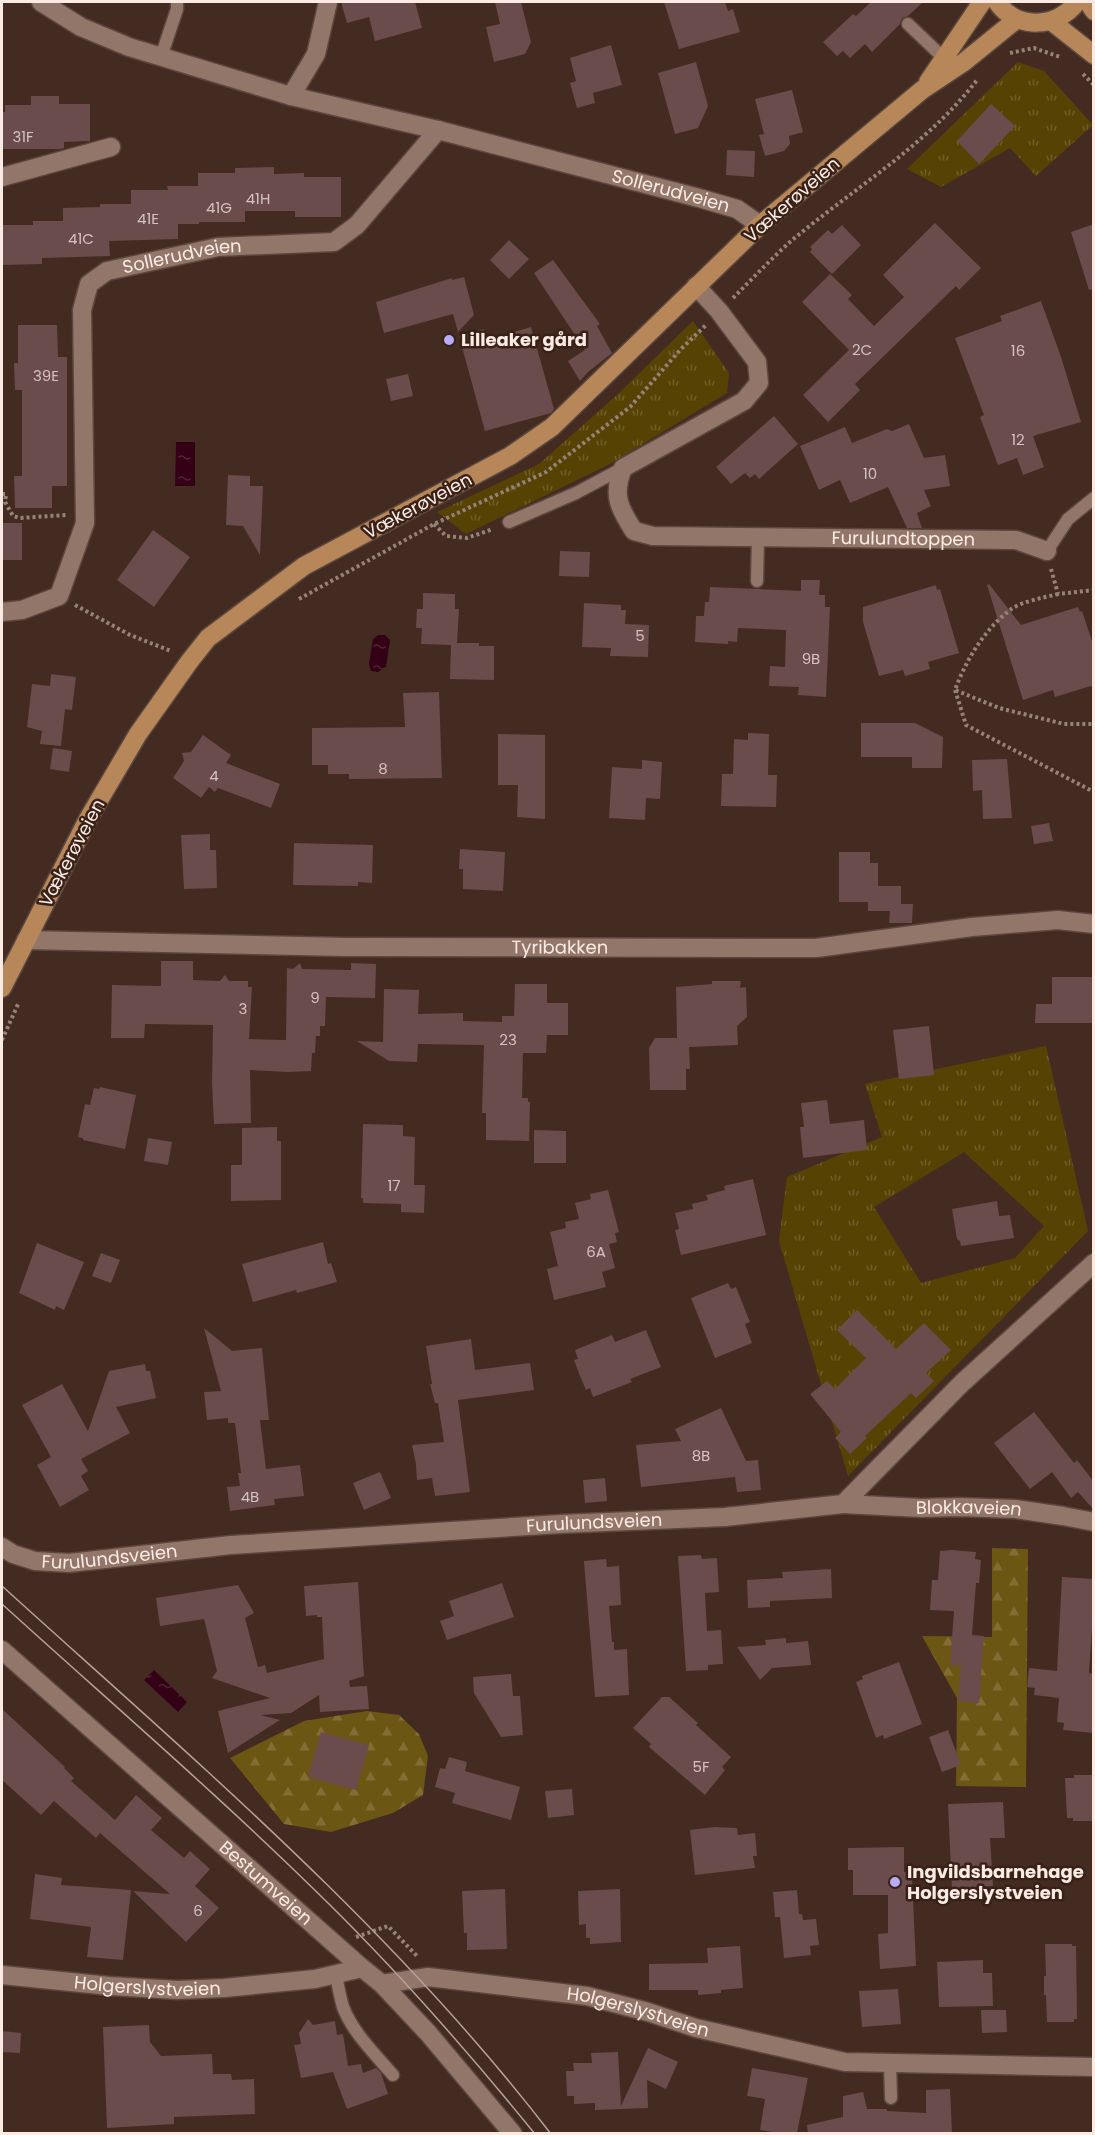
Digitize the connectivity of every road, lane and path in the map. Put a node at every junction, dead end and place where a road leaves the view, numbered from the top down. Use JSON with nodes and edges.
{"nodes":[{"id":1,"x":40,"y":2,"type":"edge"},
{"id":2,"x":177,"y":2,"type":"edge"},
{"id":3,"x":328,"y":2,"type":"edge"},
{"id":4,"x":982,"y":2,"type":"edge"},
{"id":5,"x":997,"y":2,"type":"edge"},
{"id":6,"x":1077,"y":2,"type":"edge"},
{"id":7,"x":1088,"y":2,"type":"edge"},
{"id":8,"x":1094,"y":11,"type":"edge"},
{"id":9,"x":1017,"y":19,"type":"junction"},
{"id":10,"x":1051,"y":21,"type":"junction"},
{"id":11,"x":908,"y":24,"type":"dead end"},
{"id":12,"x":1004,"y":55,"type":"dead end"},
{"id":13,"x":1094,"y":55,"type":"edge"},
{"id":14,"x":161,"y":57,"type":"junction"},
{"id":15,"x":1064,"y":60,"type":"dead end"},
{"id":16,"x":949,"y":63,"type":"junction"},
{"id":17,"x":1079,"y":69,"type":"dead end"},
{"id":18,"x":980,"y":75,"type":"dead end"},
{"id":19,"x":1094,"y":85,"type":"edge"},
{"id":20,"x":291,"y":96,"type":"junction"},
{"id":21,"x":438,"y":130,"type":"junction"},
{"id":22,"x":111,"y":147,"type":"dead end"},
{"id":23,"x":2,"y":177,"type":"edge"},
{"id":24,"x":760,"y":225,"type":"junction"},
{"id":25,"x":696,"y":286,"type":"junction"},
{"id":26,"x":719,"y":312,"type":"junction"},
{"id":27,"x":623,"y":468,"type":"junction"},
{"id":28,"x":2,"y":494,"type":"edge"},
{"id":29,"x":1094,"y":498,"type":"edge"},
{"id":30,"x":85,"y":514,"type":"junction"},
{"id":31,"x":509,"y":522,"type":"joint"},
{"id":32,"x":434,"y":524,"type":"junction"},
{"id":33,"x":758,"y":537,"type":"junction"},
{"id":34,"x":1047,"y":551,"type":"junction"},
{"id":35,"x":757,"y":581,"type":"dead end"},
{"id":36,"x":1094,"y":590,"type":"edge"},
{"id":37,"x":1058,"y":594,"type":"junction"},
{"id":38,"x":58,"y":596,"type":"junction"},
{"id":39,"x":293,"y":602,"type":"dead end"},
{"id":40,"x":2,"y":612,"type":"edge"},
{"id":41,"x":191,"y":659,"type":"junction"},
{"id":42,"x":955,"y":690,"type":"junction"},
{"id":43,"x":1094,"y":724,"type":"edge"},
{"id":44,"x":1094,"y":792,"type":"edge"},
{"id":45,"x":1094,"y":924,"type":"edge"},
{"id":46,"x":26,"y":940,"type":"junction"},
{"id":47,"x":2,"y":988,"type":"edge"},
{"id":48,"x":20,"y":1000,"type":"dead end"},
{"id":49,"x":2,"y":1040,"type":"edge"},
{"id":50,"x":1094,"y":1263,"type":"edge"},
{"id":51,"x":843,"y":1504,"type":"junction"},
{"id":52,"x":1094,"y":1522,"type":"edge"},
{"id":53,"x":2,"y":1547,"type":"edge"},
{"id":54,"x":2,"y":1650,"type":"edge"},
{"id":55,"x":348,"y":1939,"type":"dead end"},
{"id":56,"x":362,"y":1968,"type":"junction"},
{"id":57,"x":2,"y":1975,"type":"edge"},
{"id":58,"x":336,"y":1976,"type":"junction"},
{"id":59,"x":434,"y":1977,"type":"junction"},
{"id":60,"x":382,"y":1984,"type":"junction"},
{"id":61,"x":890,"y":2063,"type":"junction"},
{"id":62,"x":1094,"y":2067,"type":"edge"},
{"id":63,"x":393,"y":2075,"type":"dead end"},
{"id":64,"x":891,"y":2098,"type":"dead end"},
{"id":65,"x":513,"y":2133,"type":"edge"}],
"edges":[{"from":1,"to":14,"type":"street","name":"Sollerudveien"},
{"from":2,"to":14,"type":"lane"},
{"from":3,"to":20,"type":"street"},
{"from":4,"to":16,"type":"main road","name":"Vækerøveien"},
{"from":5,"to":9,"type":"main road"},
{"from":6,"to":10,"type":"main road"},
{"from":7,"to":8,"type":"main road"},
{"from":9,"to":10,"type":"main road"},
{"from":9,"to":16,"type":"main road","name":"Vækerøveien"},
{"from":10,"to":13,"type":"main road"},
{"from":11,"to":16,"type":"lane"},
{"from":12,"to":15,"type":"path"},
{"from":14,"to":20,"type":"street","name":"Sollerudveien"},
{"from":16,"to":24,"type":"main road","name":"Vækerøveien"},
{"from":17,"to":19,"type":"path"},
{"from":18,"to":26,"type":"path"},
{"from":20,"to":21,"type":"street","name":"Sollerudveien"},
{"from":21,"to":24,"type":"street","name":"Sollerudveien"},
{"from":21,"to":30,"type":"street","name":"Sollerudveien"},
{"from":22,"to":23,"type":"street"},
{"from":24,"to":25,"type":"main road","name":"Vækerøveien"},
{"from":25,"to":26,"type":"street"},
{"from":25,"to":41,"type":"main road","name":"Vækerøveien"},
{"from":26,"to":27,"type":"street"},
{"from":26,"to":32,"type":"path"},
{"from":27,"to":31,"type":"lane"},
{"from":27,"to":33,"type":"street","name":"Furulundtoppen"},
{"from":28,"to":30,"type":"path"},
{"from":29,"to":34,"type":"lane"},
{"from":30,"to":38,"type":"street","name":"Sollerudveien"},
{"from":31,"to":32,"type":"path"},
{"from":32,"to":39,"type":"path"},
{"from":33,"to":34,"type":"street","name":"Furulundtoppen"},
{"from":33,"to":35,"type":"lane"},
{"from":34,"to":37,"type":"path"},
{"from":36,"to":37,"type":"path"},
{"from":37,"to":42,"type":"path"},
{"from":38,"to":40,"type":"street"},
{"from":38,"to":41,"type":"path"},
{"from":41,"to":46,"type":"main road","name":"Vækerøveien"},
{"from":42,"to":43,"type":"path"},
{"from":42,"to":44,"type":"path"},
{"from":45,"to":46,"type":"street","name":"Tyribakken"},
{"from":46,"to":47,"type":"main road","name":"Vækerøveien"},
{"from":48,"to":49,"type":"path"},
{"from":50,"to":51,"type":"street"},
{"from":51,"to":52,"type":"street","name":"Blokkaveien"},
{"from":51,"to":53,"type":"street","name":"Furulundsveien"},
{"from":54,"to":56,"type":"street","name":"Bestumveien"},
{"from":55,"to":59,"type":"path"},
{"from":56,"to":58,"type":"street","name":"Holgerslystveien"},
{"from":56,"to":60,"type":"street","name":"Bestumveien"},
{"from":57,"to":58,"type":"street","name":"Holgerslystveien"},
{"from":58,"to":63,"type":"lane"},
{"from":59,"to":60,"type":"street","name":"Holgerslystveien"},
{"from":59,"to":61,"type":"street","name":"Holgerslystveien"},
{"from":60,"to":65,"type":"street","name":"Bestumveien"},
{"from":61,"to":62,"type":"street","name":"Holgerslystveien"},
{"from":61,"to":64,"type":"lane"}]}
